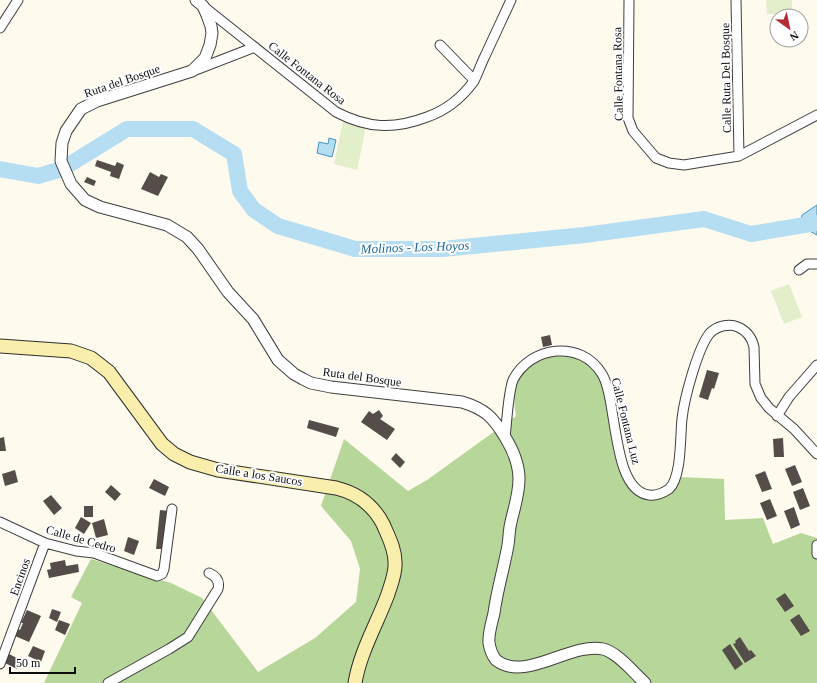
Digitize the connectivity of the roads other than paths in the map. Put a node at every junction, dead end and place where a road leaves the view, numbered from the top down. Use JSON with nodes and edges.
{"nodes":[{"id":1,"x":18,"y":0,"type":"edge"},
{"id":2,"x":511,"y":0,"type":"edge"},
{"id":3,"x":629,"y":0,"type":"edge"},
{"id":4,"x":736,"y":0,"type":"edge"},
{"id":5,"x":200,"y":3,"type":"edge"},
{"id":6,"x":0,"y":28,"type":"edge"},
{"id":7,"x":440,"y":45,"type":"dead end"},
{"id":8,"x":255,"y":47,"type":"junction"},
{"id":9,"x":192,"y":71,"type":"junction"},
{"id":10,"x":474,"y":80,"type":"junction"},
{"id":11,"x":817,"y":115,"type":"edge"},
{"id":12,"x":739,"y":156,"type":"junction"},
{"id":13,"x":817,"y":264,"type":"edge"},
{"id":14,"x":799,"y":270,"type":"dead end"},
{"id":15,"x":0,"y":346,"type":"edge"},
{"id":16,"x":817,"y":367,"type":"edge"},
{"id":17,"x":777,"y":416,"type":"junction"},
{"id":18,"x":505,"y":437,"type":"junction"},
{"id":19,"x":817,"y":454,"type":"edge"},
{"id":20,"x":172,"y":509,"type":"dead end"},
{"id":21,"x":0,"y":522,"type":"edge"},
{"id":22,"x":45,"y":543,"type":"junction"},
{"id":23,"x":817,"y":545,"type":"edge"},
{"id":24,"x":817,"y":554,"type":"edge"},
{"id":25,"x":209,"y":573,"type":"dead end"},
{"id":26,"x":0,"y":664,"type":"edge"},
{"id":27,"x":108,"y":683,"type":"edge"},
{"id":28,"x":355,"y":683,"type":"edge"},
{"id":29,"x":645,"y":683,"type":"edge"}],
"edges":[{"from":1,"to":6,"type":"street"},
{"from":2,"to":10,"type":"street","name":"Calle Fontana Rosa"},
{"from":3,"to":12,"type":"street","name":"Calle Fontana Rosa"},
{"from":4,"to":12,"type":"street","name":"Calle Ruta Del Bosque"},
{"from":5,"to":8,"type":"street","name":"Calle Fontana Rosa"},
{"from":5,"to":9,"type":"street","name":"Ruta del Bosque"},
{"from":7,"to":10,"type":"street"},
{"from":8,"to":9,"type":"street"},
{"from":8,"to":10,"type":"street","name":"Calle Fontana Rosa"},
{"from":9,"to":18,"type":"street","name":"Ruta del Bosque"},
{"from":11,"to":12,"type":"street","name":"Calle Fontana Rosa"},
{"from":13,"to":14,"type":"street"},
{"from":15,"to":28,"type":"main road","name":"Calle a los Saucos"},
{"from":16,"to":17,"type":"street"},
{"from":17,"to":18,"type":"street","name":"Calle Fontana Luz"},
{"from":17,"to":19,"type":"street","name":"Calle Fontana Luz"},
{"from":18,"to":29,"type":"street","name":"Ruta del Bosque"},
{"from":20,"to":22,"type":"street","name":"Calle de Cedro"},
{"from":21,"to":22,"type":"street","name":"Calle de Cedro"},
{"from":22,"to":26,"type":"street","name":"Encinos"},
{"from":23,"to":24,"type":"street"},
{"from":25,"to":27,"type":"street"}]}
